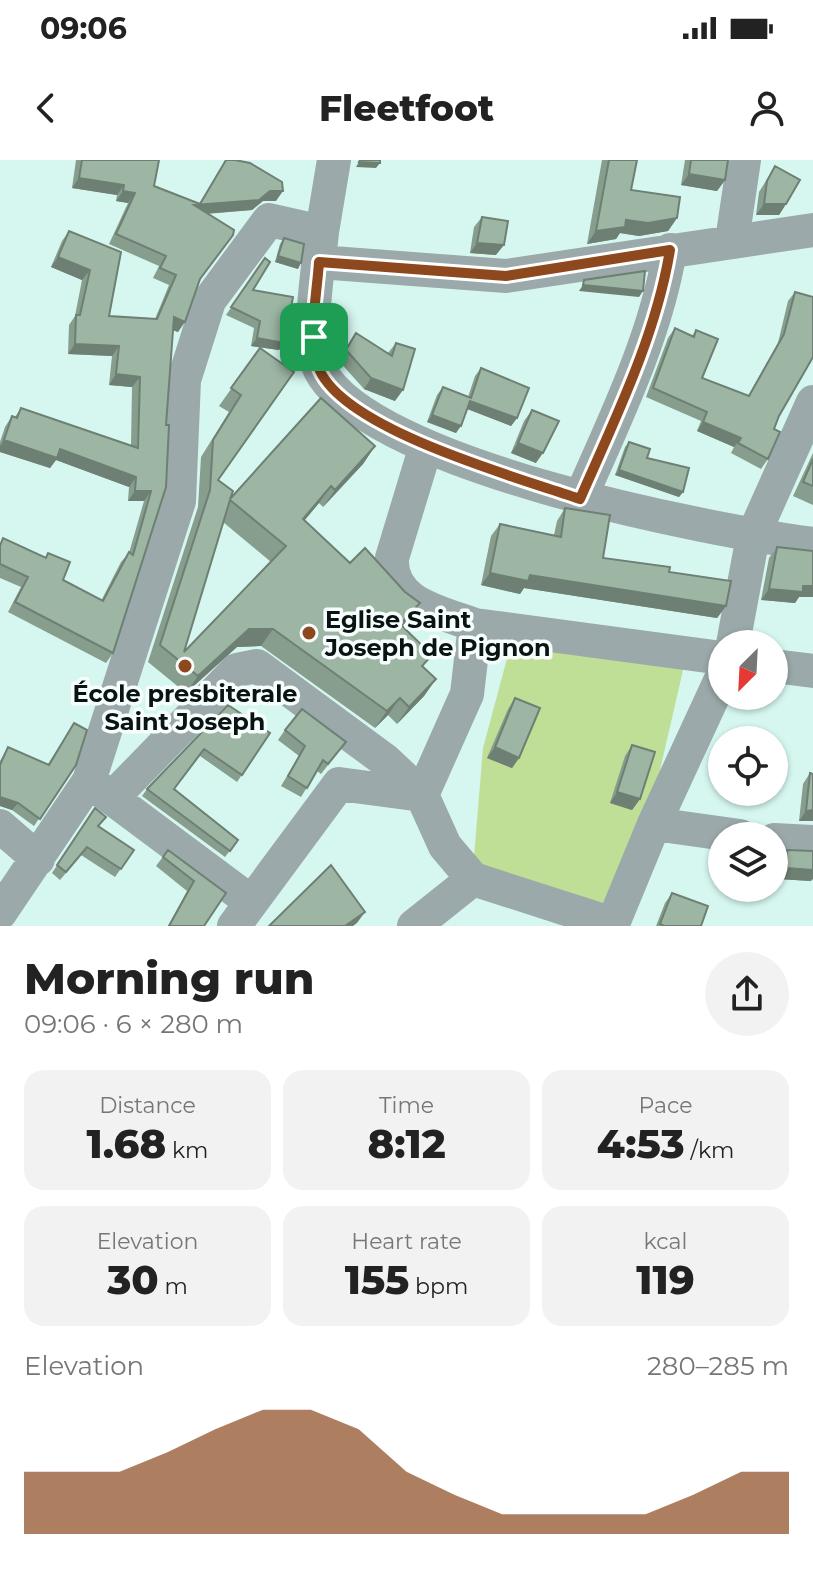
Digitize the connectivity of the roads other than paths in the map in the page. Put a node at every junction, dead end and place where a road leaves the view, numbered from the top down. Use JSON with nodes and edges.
{"nodes":[{"id":1,"x":334,"y":160,"type":"edge"},
{"id":2,"x":744,"y":160,"type":"edge"},
{"id":3,"x":813,"y":230,"type":"edge"},
{"id":4,"x":732,"y":241,"type":"junction"},
{"id":5,"x":320,"y":247,"type":"junction"},
{"id":6,"x":670,"y":250,"type":"junction"},
{"id":7,"x":813,"y":402,"type":"edge"},
{"id":8,"x":426,"y":446,"type":"junction"},
{"id":9,"x":580,"y":499,"type":"junction"},
{"id":10,"x":753,"y":536,"type":"junction"},
{"id":11,"x":813,"y":544,"type":"edge"},
{"id":12,"x":475,"y":625,"type":"junction"},
{"id":13,"x":736,"y":630,"type":"edge"},
{"id":14,"x":708,"y":656,"type":"edge"},
{"id":15,"x":788,"y":668,"type":"edge"},
{"id":16,"x":813,"y":671,"type":"edge"},
{"id":17,"x":708,"y":707,"type":"edge"},
{"id":18,"x":100,"y":789,"type":"junction"},
{"id":19,"x":422,"y":795,"type":"junction"},
{"id":20,"x":654,"y":824,"type":"junction"},
{"id":21,"x":0,"y":826,"type":"edge"},
{"id":22,"x":708,"y":832,"type":"edge"},
{"id":23,"x":788,"y":841,"type":"edge"},
{"id":24,"x":813,"y":842,"type":"edge"},
{"id":25,"x":38,"y":859,"type":"junction"},
{"id":26,"x":473,"y":879,"type":"junction"},
{"id":27,"x":0,"y":913,"type":"edge"},
{"id":28,"x":242,"y":914,"type":"edge"},
{"id":29,"x":612,"y":925,"type":"edge"},
{"id":30,"x":414,"y":926,"type":"edge"}],
"edges":[{"from":1,"to":5,"type":"street"},
{"from":2,"to":4,"type":"street"},
{"from":3,"to":4,"type":"street"},
{"from":4,"to":6,"type":"street"},
{"from":5,"to":6,"type":"street"},
{"from":5,"to":8,"type":"street"},
{"from":5,"to":18,"type":"street"},
{"from":6,"to":9,"type":"street"},
{"from":7,"to":10,"type":"street"},
{"from":8,"to":9,"type":"street"},
{"from":8,"to":12,"type":"street"},
{"from":9,"to":10,"type":"street"},
{"from":10,"to":11,"type":"street"},
{"from":10,"to":13,"type":"street"},
{"from":12,"to":14,"type":"street"},
{"from":12,"to":19,"type":"street"},
{"from":15,"to":16,"type":"street"},
{"from":17,"to":20,"type":"street"},
{"from":18,"to":19,"type":"street"},
{"from":18,"to":25,"type":"street"},
{"from":18,"to":28,"type":"street"},
{"from":19,"to":26,"type":"street"},
{"from":19,"to":28,"type":"street"},
{"from":20,"to":22,"type":"street"},
{"from":20,"to":29,"type":"street"},
{"from":21,"to":25,"type":"street"},
{"from":23,"to":24,"type":"street"},
{"from":25,"to":27,"type":"street"},
{"from":26,"to":29,"type":"street"},
{"from":26,"to":30,"type":"street"}]}
